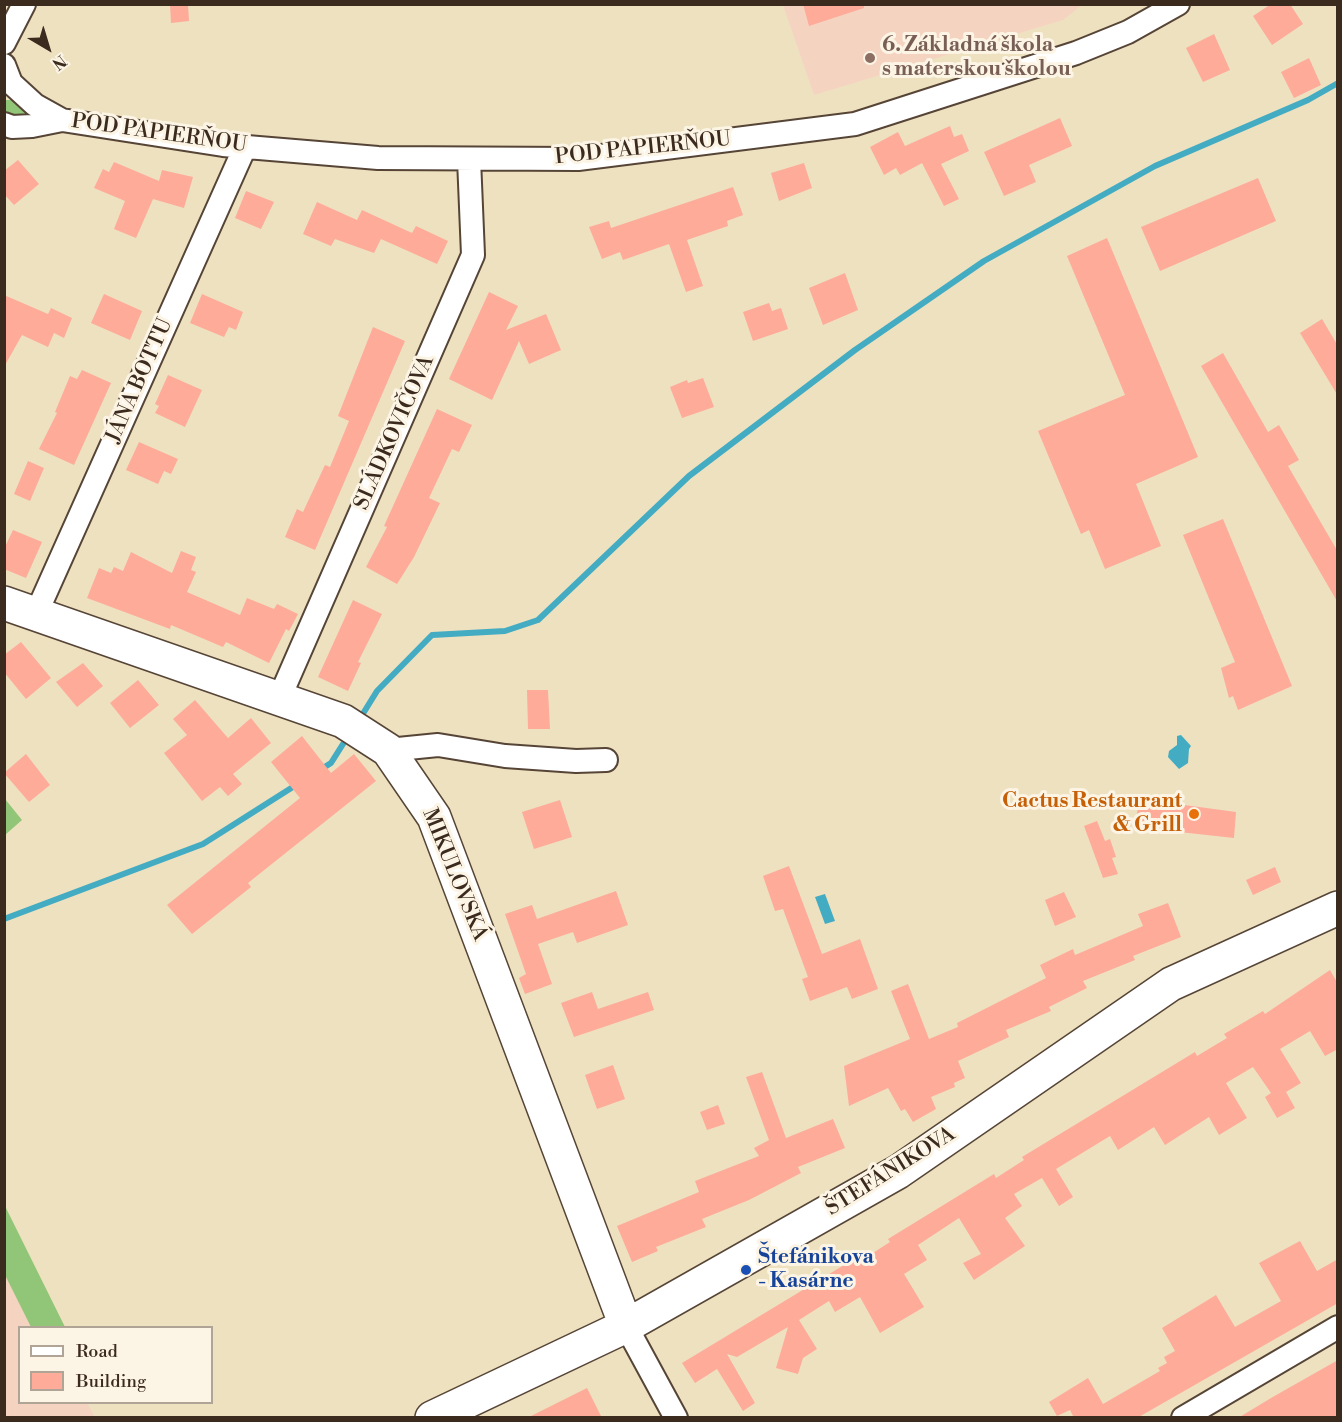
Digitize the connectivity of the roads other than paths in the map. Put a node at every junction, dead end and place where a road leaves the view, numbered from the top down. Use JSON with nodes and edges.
{"nodes":[{"id":1,"x":24,"y":4,"type":"edge"},
{"id":2,"x":1178,"y":4,"type":"edge"},
{"id":3,"x":4,"y":43,"type":"edge"},
{"id":4,"x":4,"y":64,"type":"edge"},
{"id":5,"x":62,"y":120,"type":"junction"},
{"id":6,"x":7,"y":128,"type":"edge"},
{"id":7,"x":245,"y":147,"type":"junction"},
{"id":8,"x":469,"y":159,"type":"junction"},
{"id":9,"x":4,"y":603,"type":"edge"},
{"id":10,"x":36,"y":614,"type":"junction"},
{"id":11,"x":279,"y":699,"type":"junction"},
{"id":12,"x":388,"y":750,"type":"junction"},
{"id":13,"x":606,"y":760,"type":"dead end"},
{"id":14,"x":1338,"y":908,"type":"edge"},
{"id":15,"x":626,"y":1326,"type":"junction"},
{"id":16,"x":1338,"y":1328,"type":"edge"},
{"id":17,"x":432,"y":1418,"type":"edge"},
{"id":18,"x":676,"y":1418,"type":"edge"},
{"id":19,"x":1183,"y":1418,"type":"edge"}],
"edges":[{"from":1,"to":3,"type":"street"},
{"from":2,"to":8,"type":"street","name":"POD PAPIERŇOU"},
{"from":4,"to":5,"type":"street","name":"POD PAPIERŇOU"},
{"from":5,"to":6,"type":"street"},
{"from":5,"to":7,"type":"street","name":"POD PAPIERŇOU"},
{"from":7,"to":8,"type":"street","name":"POD PAPIERŇOU"},
{"from":7,"to":10,"type":"street","name":"JÁNA BOTTU"},
{"from":8,"to":11,"type":"street","name":"SLÁDKOVIČOVA"},
{"from":9,"to":10,"type":"street","name":"MIKULOVSKÁ"},
{"from":10,"to":11,"type":"street","name":"MIKULOVSKÁ"},
{"from":11,"to":12,"type":"street","name":"MIKULOVSKÁ"},
{"from":12,"to":13,"type":"street"},
{"from":12,"to":15,"type":"street","name":"MIKULOVSKÁ"},
{"from":14,"to":15,"type":"street","name":"ŠTEFÁNIKOVA"},
{"from":15,"to":17,"type":"street","name":"ŠTEFÁNIKOVA"},
{"from":15,"to":18,"type":"street"},
{"from":16,"to":19,"type":"street"}]}
